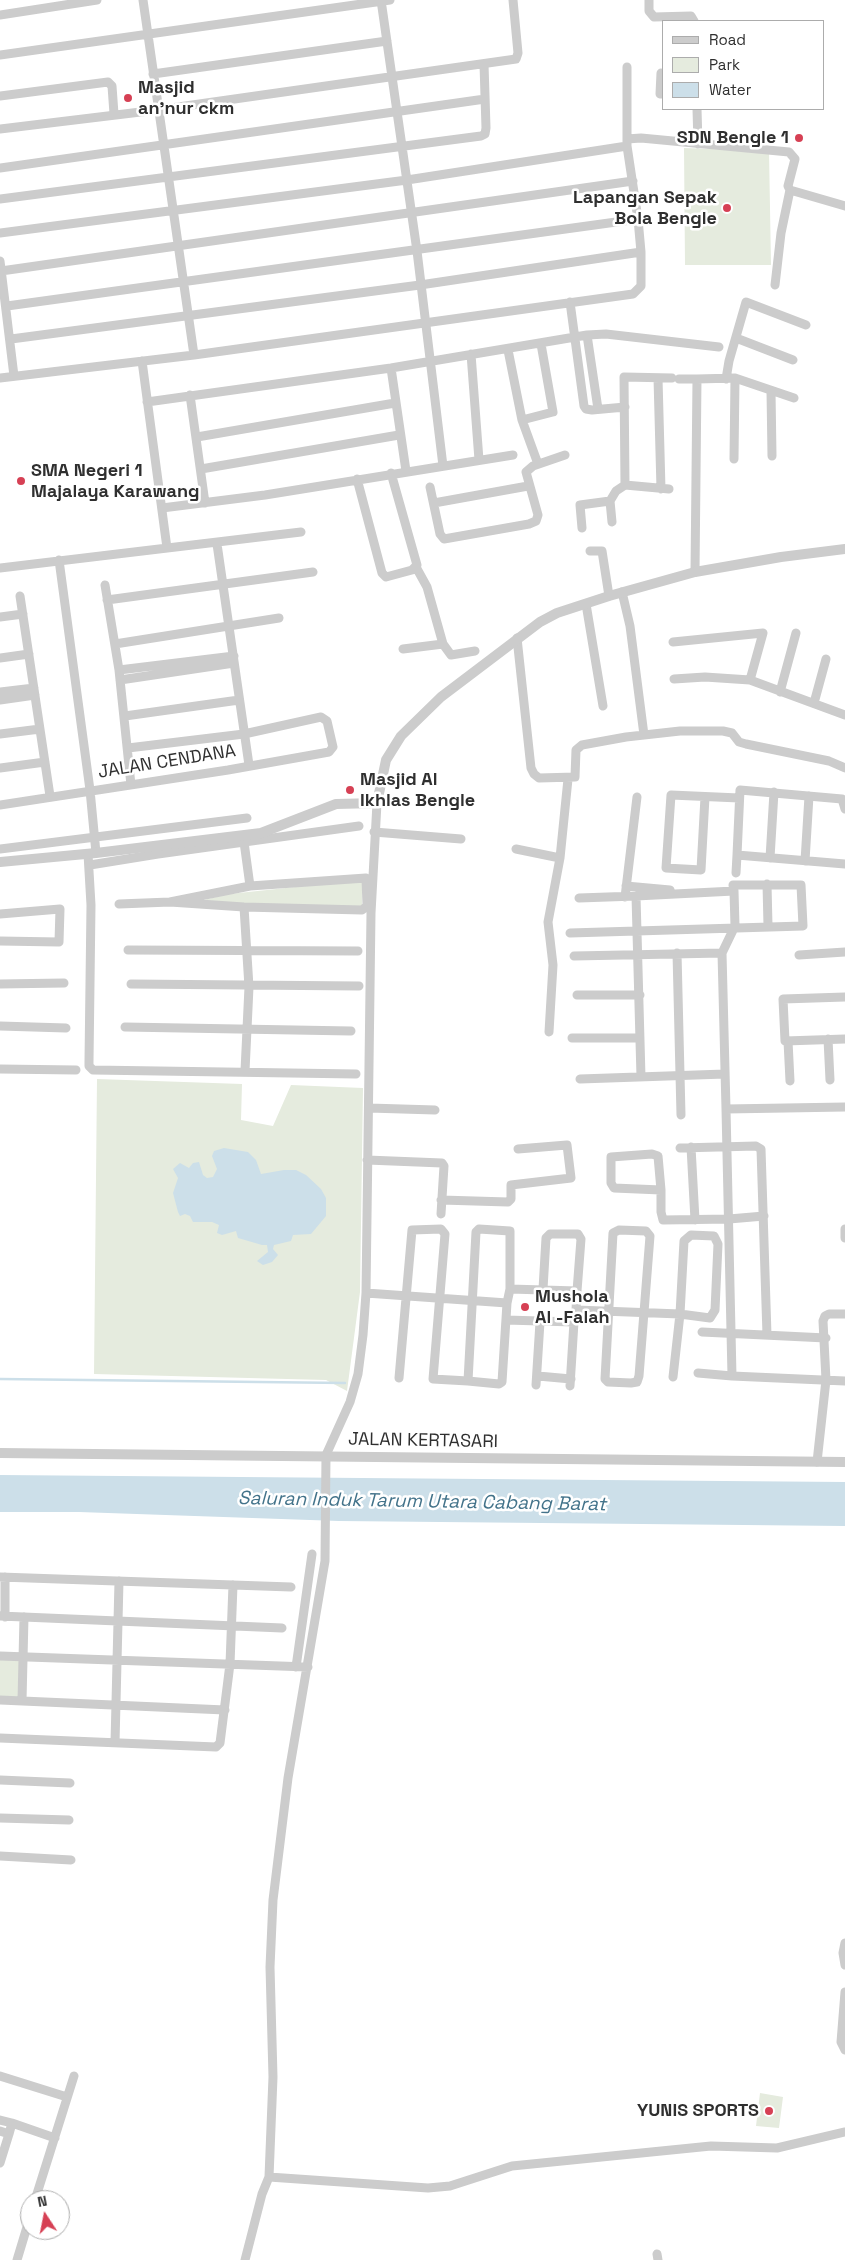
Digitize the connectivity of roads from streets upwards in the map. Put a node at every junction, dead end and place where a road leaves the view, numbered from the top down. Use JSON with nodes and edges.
{"nodes":[{"id":1,"x":97,"y":0,"type":"edge"},
{"id":2,"x":143,"y":0,"type":"edge"},
{"id":3,"x":384,"y":0,"type":"edge"},
{"id":4,"x":513,"y":0,"type":"edge"},
{"id":5,"x":649,"y":0,"type":"edge"},
{"id":6,"x":0,"y":15,"type":"edge"},
{"id":7,"x":693,"y":20,"type":"edge"},
{"id":8,"x":148,"y":34,"type":"junction"},
{"id":9,"x":387,"y":41,"type":"junction"},
{"id":10,"x":0,"y":55,"type":"edge"},
{"id":11,"x":484,"y":64,"type":"junction"},
{"id":12,"x":627,"y":67,"type":"dead end"},
{"id":13,"x":662,"y":73,"type":"dead end"},
{"id":14,"x":153,"y":74,"type":"junction"},
{"id":15,"x":392,"y":76,"type":"junction"},
{"id":16,"x":662,"y":94,"type":"edge"},
{"id":17,"x":0,"y":96,"type":"edge"},
{"id":18,"x":485,"y":99,"type":"junction"},
{"id":19,"x":157,"y":110,"type":"junction"},
{"id":20,"x":397,"y":110,"type":"junction"},
{"id":21,"x":697,"y":110,"type":"edge"},
{"id":22,"x":114,"y":114,"type":"junction"},
{"id":23,"x":0,"y":129,"type":"edge"},
{"id":24,"x":627,"y":143,"type":"junction"},
{"id":25,"x":162,"y":144,"type":"junction"},
{"id":26,"x":698,"y":144,"type":"junction"},
{"id":27,"x":401,"y":145,"type":"junction"},
{"id":28,"x":0,"y":168,"type":"edge"},
{"id":29,"x":167,"y":177,"type":"junction"},
{"id":30,"x":407,"y":180,"type":"junction"},
{"id":31,"x":634,"y":181,"type":"junction"},
{"id":32,"x":790,"y":190,"type":"junction"},
{"id":33,"x":0,"y":199,"type":"edge"},
{"id":34,"x":845,"y":206,"type":"edge"},
{"id":35,"x":172,"y":212,"type":"junction"},
{"id":36,"x":411,"y":212,"type":"junction"},
{"id":37,"x":638,"y":219,"type":"junction"},
{"id":38,"x":0,"y":233,"type":"edge"},
{"id":39,"x":179,"y":245,"type":"junction"},
{"id":40,"x":416,"y":251,"type":"junction"},
{"id":41,"x":641,"y":252,"type":"junction"},
{"id":42,"x":0,"y":261,"type":"edge"},
{"id":43,"x":1,"y":271,"type":"junction"},
{"id":44,"x":184,"y":282,"type":"junction"},
{"id":45,"x":420,"y":285,"type":"junction"},
{"id":46,"x":775,"y":285,"type":"dead end"},
{"id":47,"x":570,"y":302,"type":"junction"},
{"id":48,"x":7,"y":306,"type":"junction"},
{"id":49,"x":188,"y":317,"type":"junction"},
{"id":50,"x":425,"y":322,"type":"junction"},
{"id":51,"x":806,"y":325,"type":"dead end"},
{"id":52,"x":587,"y":335,"type":"junction"},
{"id":53,"x":575,"y":337,"type":"junction"},
{"id":54,"x":736,"y":338,"type":"junction"},
{"id":55,"x":11,"y":339,"type":"junction"},
{"id":56,"x":541,"y":344,"type":"junction"},
{"id":57,"x":719,"y":347,"type":"dead end"},
{"id":58,"x":508,"y":350,"type":"junction"},
{"id":59,"x":471,"y":354,"type":"junction"},
{"id":60,"x":194,"y":355,"type":"junction"},
{"id":61,"x":793,"y":360,"type":"dead end"},
{"id":62,"x":142,"y":361,"type":"junction"},
{"id":63,"x":429,"y":361,"type":"junction"},
{"id":64,"x":391,"y":368,"type":"junction"},
{"id":65,"x":14,"y":376,"type":"junction"},
{"id":66,"x":0,"y":378,"type":"edge"},
{"id":67,"x":658,"y":378,"type":"junction"},
{"id":68,"x":730,"y":378,"type":"junction"},
{"id":69,"x":697,"y":379,"type":"junction"},
{"id":70,"x":771,"y":391,"type":"junction"},
{"id":71,"x":190,"y":395,"type":"junction"},
{"id":72,"x":794,"y":398,"type":"dead end"},
{"id":73,"x":147,"y":402,"type":"junction"},
{"id":74,"x":395,"y":403,"type":"junction"},
{"id":75,"x":625,"y":407,"type":"junction"},
{"id":76,"x":598,"y":409,"type":"junction"},
{"id":77,"x":522,"y":420,"type":"junction"},
{"id":78,"x":399,"y":435,"type":"junction"},
{"id":79,"x":197,"y":437,"type":"junction"},
{"id":80,"x":513,"y":455,"type":"dead end"},
{"id":81,"x":565,"y":455,"type":"dead end"},
{"id":82,"x":772,"y":456,"type":"dead end"},
{"id":83,"x":734,"y":459,"type":"dead end"},
{"id":84,"x":479,"y":460,"type":"junction"},
{"id":85,"x":538,"y":464,"type":"junction"},
{"id":86,"x":443,"y":466,"type":"junction"},
{"id":87,"x":201,"y":469,"type":"junction"},
{"id":88,"x":406,"y":471,"type":"junction"},
{"id":89,"x":391,"y":473,"type":"junction"},
{"id":90,"x":357,"y":479,"type":"junction"},
{"id":91,"x":625,"y":485,"type":"junction"},
{"id":92,"x":528,"y":486,"type":"junction"},
{"id":93,"x":430,"y":487,"type":"dead end"},
{"id":94,"x":610,"y":501,"type":"junction"},
{"id":95,"x":205,"y":502,"type":"junction"},
{"id":96,"x":434,"y":504,"type":"junction"},
{"id":97,"x":162,"y":508,"type":"junction"},
{"id":98,"x":612,"y":522,"type":"dead end"},
{"id":99,"x":582,"y":528,"type":"dead end"},
{"id":100,"x":302,"y":532,"type":"dead end"},
{"id":101,"x":217,"y":544,"type":"junction"},
{"id":102,"x":167,"y":548,"type":"junction"},
{"id":103,"x":845,"y":549,"type":"edge"},
{"id":104,"x":590,"y":551,"type":"dead end"},
{"id":105,"x":59,"y":560,"type":"junction"},
{"id":106,"x":0,"y":568,"type":"edge"},
{"id":107,"x":416,"y":568,"type":"junction"},
{"id":108,"x":313,"y":572,"type":"dead end"},
{"id":109,"x":695,"y":572,"type":"junction"},
{"id":110,"x":224,"y":584,"type":"junction"},
{"id":111,"x":105,"y":585,"type":"dead end"},
{"id":112,"x":622,"y":592,"type":"junction"},
{"id":113,"x":20,"y":596,"type":"dead end"},
{"id":114,"x":609,"y":596,"type":"junction"},
{"id":115,"x":107,"y":600,"type":"junction"},
{"id":116,"x":586,"y":604,"type":"junction"},
{"id":117,"x":23,"y":614,"type":"junction"},
{"id":118,"x":0,"y":617,"type":"edge"},
{"id":119,"x":279,"y":618,"type":"dead end"},
{"id":120,"x":230,"y":627,"type":"junction"},
{"id":121,"x":796,"y":633,"type":"dead end"},
{"id":122,"x":518,"y":638,"type":"junction"},
{"id":123,"x":673,"y":642,"type":"dead end"},
{"id":124,"x":115,"y":644,"type":"junction"},
{"id":125,"x":443,"y":644,"type":"junction"},
{"id":126,"x":403,"y":649,"type":"dead end"},
{"id":127,"x":475,"y":651,"type":"dead end"},
{"id":128,"x":29,"y":654,"type":"junction"},
{"id":129,"x":0,"y":658,"type":"edge"},
{"id":130,"x":234,"y":659,"type":"junction"},
{"id":131,"x":826,"y":659,"type":"dead end"},
{"id":132,"x":119,"y":670,"type":"junction"},
{"id":133,"x":674,"y":679,"type":"dead end"},
{"id":134,"x":120,"y":680,"type":"junction"},
{"id":135,"x":750,"y":680,"type":"junction"},
{"id":136,"x":0,"y":692,"type":"edge"},
{"id":137,"x":34,"y":692,"type":"junction"},
{"id":138,"x":780,"y":692,"type":"junction"},
{"id":139,"x":0,"y":700,"type":"edge"},
{"id":140,"x":239,"y":700,"type":"junction"},
{"id":141,"x":814,"y":704,"type":"junction"},
{"id":142,"x":603,"y":706,"type":"dead end"},
{"id":143,"x":845,"y":715,"type":"edge"},
{"id":144,"x":124,"y":716,"type":"junction"},
{"id":145,"x":40,"y":729,"type":"junction"},
{"id":146,"x":0,"y":734,"type":"edge"},
{"id":147,"x":244,"y":734,"type":"junction"},
{"id":148,"x":644,"y":735,"type":"junction"},
{"id":149,"x":128,"y":748,"type":"junction"},
{"id":150,"x":45,"y":762,"type":"junction"},
{"id":151,"x":248,"y":765,"type":"junction"},
{"id":152,"x":0,"y":768,"type":"edge"},
{"id":153,"x":845,"y":768,"type":"edge"},
{"id":154,"x":568,"y":779,"type":"junction"},
{"id":155,"x":131,"y":785,"type":"junction"},
{"id":156,"x":90,"y":790,"type":"junction"},
{"id":157,"x":774,"y":792,"type":"junction"},
{"id":158,"x":50,"y":796,"type":"junction"},
{"id":159,"x":810,"y":796,"type":"junction"},
{"id":160,"x":637,"y":797,"type":"dead end"},
{"id":161,"x":705,"y":797,"type":"junction"},
{"id":162,"x":739,"y":798,"type":"junction"},
{"id":163,"x":377,"y":803,"type":"junction"},
{"id":164,"x":0,"y":805,"type":"edge"},
{"id":165,"x":845,"y":809,"type":"edge"},
{"id":166,"x":247,"y":818,"type":"dead end"},
{"id":167,"x":359,"y":826,"type":"dead end"},
{"id":168,"x":374,"y":832,"type":"junction"},
{"id":169,"x":95,"y":837,"type":"junction"},
{"id":170,"x":461,"y":839,"type":"dead end"},
{"id":171,"x":244,"y":842,"type":"junction"},
{"id":172,"x":0,"y":849,"type":"edge"},
{"id":173,"x":516,"y":849,"type":"dead end"},
{"id":174,"x":92,"y":854,"type":"junction"},
{"id":175,"x":737,"y":855,"type":"junction"},
{"id":176,"x":560,"y":858,"type":"junction"},
{"id":177,"x":770,"y":858,"type":"junction"},
{"id":178,"x":805,"y":861,"type":"junction"},
{"id":179,"x":0,"y":862,"type":"edge"},
{"id":180,"x":845,"y":864,"type":"edge"},
{"id":181,"x":90,"y":865,"type":"junction"},
{"id":182,"x":736,"y":873,"type":"dead end"},
{"id":183,"x":767,"y":884,"type":"junction"},
{"id":184,"x":250,"y":886,"type":"junction"},
{"id":185,"x":626,"y":886,"type":"junction"},
{"id":186,"x":734,"y":891,"type":"junction"},
{"id":187,"x":705,"y":893,"type":"junction"},
{"id":188,"x":636,"y":896,"type":"junction"},
{"id":189,"x":625,"y":897,"type":"junction"},
{"id":190,"x":579,"y":898,"type":"dead end"},
{"id":191,"x":170,"y":902,"type":"junction"},
{"id":192,"x":120,"y":904,"type":"dead end"},
{"id":193,"x":244,"y":907,"type":"junction"},
{"id":194,"x":0,"y":914,"type":"edge"},
{"id":195,"x":734,"y":926,"type":"junction"},
{"id":196,"x":768,"y":926,"type":"junction"},
{"id":197,"x":637,"y":931,"type":"junction"},
{"id":198,"x":570,"y":933,"type":"dead end"},
{"id":199,"x":0,"y":941,"type":"edge"},
{"id":200,"x":128,"y":950,"type":"dead end"},
{"id":201,"x":247,"y":950,"type":"junction"},
{"id":202,"x":358,"y":951,"type":"dead end"},
{"id":203,"x":845,"y":952,"type":"edge"},
{"id":204,"x":677,"y":953,"type":"junction"},
{"id":205,"x":722,"y":953,"type":"junction"},
{"id":206,"x":638,"y":955,"type":"junction"},
{"id":207,"x":800,"y":955,"type":"dead end"},
{"id":208,"x":574,"y":956,"type":"dead end"},
{"id":209,"x":64,"y":983,"type":"dead end"},
{"id":210,"x":0,"y":984,"type":"edge"},
{"id":211,"x":131,"y":984,"type":"dead end"},
{"id":212,"x":359,"y":986,"type":"dead end"},
{"id":213,"x":249,"y":987,"type":"junction"},
{"id":214,"x":577,"y":995,"type":"dead end"},
{"id":215,"x":640,"y":995,"type":"junction"},
{"id":216,"x":845,"y":997,"type":"edge"},
{"id":217,"x":0,"y":1026,"type":"edge"},
{"id":218,"x":125,"y":1027,"type":"dead end"},
{"id":219,"x":66,"y":1028,"type":"dead end"},
{"id":220,"x":247,"y":1030,"type":"junction"},
{"id":221,"x":351,"y":1031,"type":"dead end"},
{"id":222,"x":549,"y":1032,"type":"dead end"},
{"id":223,"x":572,"y":1038,"type":"dead end"},
{"id":224,"x":640,"y":1038,"type":"junction"},
{"id":225,"x":845,"y":1039,"type":"edge"},
{"id":226,"x":788,"y":1040,"type":"junction"},
{"id":227,"x":828,"y":1040,"type":"junction"},
{"id":228,"x":0,"y":1069,"type":"edge"},
{"id":229,"x":76,"y":1070,"type":"dead end"},
{"id":230,"x":245,"y":1071,"type":"junction"},
{"id":231,"x":356,"y":1074,"type":"dead end"},
{"id":232,"x":725,"y":1074,"type":"junction"},
{"id":233,"x":680,"y":1075,"type":"junction"},
{"id":234,"x":641,"y":1077,"type":"junction"},
{"id":235,"x":580,"y":1079,"type":"dead end"},
{"id":236,"x":830,"y":1080,"type":"dead end"},
{"id":237,"x":790,"y":1081,"type":"dead end"},
{"id":238,"x":845,"y":1107,"type":"edge"},
{"id":239,"x":368,"y":1108,"type":"junction"},
{"id":240,"x":726,"y":1109,"type":"junction"},
{"id":241,"x":435,"y":1110,"type":"dead end"},
{"id":242,"x":681,"y":1115,"type":"dead end"},
{"id":243,"x":726,"y":1146,"type":"junction"},
{"id":244,"x":691,"y":1147,"type":"junction"},
{"id":245,"x":680,"y":1148,"type":"dead end"},
{"id":246,"x":518,"y":1149,"type":"dead end"},
{"id":247,"x":367,"y":1160,"type":"junction"},
{"id":248,"x":661,"y":1190,"type":"junction"},
{"id":249,"x":441,"y":1200,"type":"junction"},
{"id":250,"x":441,"y":1214,"type":"dead end"},
{"id":251,"x":764,"y":1216,"type":"junction"},
{"id":252,"x":729,"y":1219,"type":"junction"},
{"id":253,"x":695,"y":1220,"type":"junction"},
{"id":254,"x":844,"y":1229,"type":"edge"},
{"id":255,"x":845,"y":1238,"type":"edge"},
{"id":256,"x":510,"y":1289,"type":"junction"},
{"id":257,"x":544,"y":1289,"type":"junction"},
{"id":258,"x":577,"y":1291,"type":"junction"},
{"id":259,"x":366,"y":1293,"type":"junction"},
{"id":260,"x":405,"y":1296,"type":"junction"},
{"id":261,"x":440,"y":1298,"type":"junction"},
{"id":262,"x":474,"y":1302,"type":"junction"},
{"id":263,"x":507,"y":1303,"type":"junction"},
{"id":264,"x":576,"y":1310,"type":"junction"},
{"id":265,"x":609,"y":1310,"type":"junction"},
{"id":266,"x":645,"y":1312,"type":"junction"},
{"id":267,"x":680,"y":1314,"type":"junction"},
{"id":268,"x":845,"y":1314,"type":"edge"},
{"id":269,"x":506,"y":1320,"type":"junction"},
{"id":270,"x":540,"y":1322,"type":"junction"},
{"id":271,"x":574,"y":1322,"type":"junction"},
{"id":272,"x":702,"y":1332,"type":"dead end"},
{"id":273,"x":732,"y":1334,"type":"junction"},
{"id":274,"x":767,"y":1335,"type":"junction"},
{"id":275,"x":826,"y":1338,"type":"junction"},
{"id":276,"x":698,"y":1373,"type":"dead end"},
{"id":277,"x":732,"y":1376,"type":"junction"},
{"id":278,"x":672,"y":1377,"type":"dead end"},
{"id":279,"x":399,"y":1378,"type":"dead end"},
{"id":280,"x":826,"y":1380,"type":"junction"},
{"id":281,"x":468,"y":1381,"type":"junction"},
{"id":282,"x":845,"y":1381,"type":"edge"},
{"id":283,"x":0,"y":1453,"type":"edge"},
{"id":284,"x":326,"y":1455,"type":"junction"},
{"id":285,"x":817,"y":1462,"type":"junction"},
{"id":286,"x":845,"y":1462,"type":"edge"},
{"id":287,"x":312,"y":1554,"type":"dead end"},
{"id":288,"x":2,"y":1577,"type":"edge"},
{"id":289,"x":119,"y":1581,"type":"junction"},
{"id":290,"x":233,"y":1585,"type":"junction"},
{"id":291,"x":291,"y":1587,"type":"dead end"},
{"id":292,"x":3,"y":1616,"type":"edge"},
{"id":293,"x":24,"y":1617,"type":"junction"},
{"id":294,"x":119,"y":1621,"type":"junction"},
{"id":295,"x":232,"y":1626,"type":"junction"},
{"id":296,"x":282,"y":1628,"type":"dead end"},
{"id":297,"x":0,"y":1656,"type":"edge"},
{"id":298,"x":23,"y":1657,"type":"junction"},
{"id":299,"x":118,"y":1660,"type":"junction"},
{"id":300,"x":230,"y":1664,"type":"junction"},
{"id":301,"x":296,"y":1667,"type":"junction"},
{"id":302,"x":308,"y":1668,"type":"junction"},
{"id":303,"x":0,"y":1700,"type":"edge"},
{"id":304,"x":22,"y":1701,"type":"junction"},
{"id":305,"x":117,"y":1705,"type":"junction"},
{"id":306,"x":225,"y":1710,"type":"junction"},
{"id":307,"x":0,"y":1738,"type":"edge"},
{"id":308,"x":115,"y":1743,"type":"junction"},
{"id":309,"x":0,"y":1780,"type":"edge"},
{"id":310,"x":70,"y":1783,"type":"dead end"},
{"id":311,"x":0,"y":1818,"type":"edge"},
{"id":312,"x":69,"y":1820,"type":"dead end"},
{"id":313,"x":0,"y":1856,"type":"edge"},
{"id":314,"x":71,"y":1860,"type":"dead end"},
{"id":315,"x":845,"y":1943,"type":"edge"},
{"id":316,"x":845,"y":1965,"type":"edge"},
{"id":317,"x":845,"y":1992,"type":"edge"},
{"id":318,"x":845,"y":2050,"type":"edge"},
{"id":319,"x":0,"y":2076,"type":"edge"},
{"id":320,"x":74,"y":2076,"type":"dead end"},
{"id":321,"x":67,"y":2097,"type":"junction"},
{"id":322,"x":0,"y":2120,"type":"edge"},
{"id":323,"x":12,"y":2123,"type":"junction"},
{"id":324,"x":5,"y":2132,"type":"edge"},
{"id":325,"x":845,"y":2132,"type":"edge"},
{"id":326,"x":54,"y":2138,"type":"junction"},
{"id":327,"x":0,"y":2163,"type":"edge"},
{"id":328,"x":267,"y":2182,"type":"junction"},
{"id":329,"x":38,"y":2190,"type":"edge"},
{"id":330,"x":23,"y":2240,"type":"edge"},
{"id":331,"x":17,"y":2260,"type":"edge"},
{"id":332,"x":245,"y":2260,"type":"edge"}],
"edges":[{"from":1,"to":6,"type":"street"},
{"from":2,"to":8,"type":"street"},
{"from":3,"to":8,"type":"street"},
{"from":3,"to":9,"type":"street"},
{"from":4,"to":11,"type":"street"},
{"from":5,"to":7,"type":"street"},
{"from":8,"to":10,"type":"street"},
{"from":8,"to":14,"type":"street"},
{"from":9,"to":14,"type":"street"},
{"from":9,"to":15,"type":"street"},
{"from":11,"to":15,"type":"street"},
{"from":11,"to":18,"type":"street"},
{"from":12,"to":24,"type":"street"},
{"from":13,"to":16,"type":"street"},
{"from":14,"to":19,"type":"street"},
{"from":15,"to":19,"type":"street"},
{"from":15,"to":20,"type":"street"},
{"from":17,"to":22,"type":"street"},
{"from":18,"to":20,"type":"street"},
{"from":18,"to":27,"type":"street"},
{"from":19,"to":22,"type":"street"},
{"from":19,"to":25,"type":"street"},
{"from":20,"to":25,"type":"street"},
{"from":20,"to":27,"type":"street"},
{"from":21,"to":26,"type":"street"},
{"from":22,"to":23,"type":"street"},
{"from":24,"to":26,"type":"street"},
{"from":24,"to":30,"type":"street"},
{"from":24,"to":31,"type":"street"},
{"from":25,"to":28,"type":"street"},
{"from":25,"to":29,"type":"street"},
{"from":26,"to":32,"type":"street"},
{"from":27,"to":29,"type":"street"},
{"from":27,"to":30,"type":"street"},
{"from":29,"to":33,"type":"street"},
{"from":29,"to":35,"type":"street"},
{"from":30,"to":35,"type":"street"},
{"from":30,"to":36,"type":"street"},
{"from":31,"to":36,"type":"street"},
{"from":31,"to":37,"type":"street"},
{"from":32,"to":34,"type":"street"},
{"from":32,"to":46,"type":"street"},
{"from":35,"to":38,"type":"street"},
{"from":35,"to":39,"type":"street"},
{"from":36,"to":39,"type":"street"},
{"from":36,"to":40,"type":"street"},
{"from":37,"to":40,"type":"street"},
{"from":37,"to":41,"type":"street"},
{"from":39,"to":43,"type":"street"},
{"from":39,"to":44,"type":"street"},
{"from":40,"to":44,"type":"street"},
{"from":40,"to":45,"type":"street"},
{"from":41,"to":45,"type":"street"},
{"from":41,"to":47,"type":"street"},
{"from":42,"to":43,"type":"street"},
{"from":43,"to":48,"type":"street"},
{"from":44,"to":48,"type":"street"},
{"from":44,"to":49,"type":"street"},
{"from":45,"to":49,"type":"street"},
{"from":45,"to":50,"type":"street"},
{"from":47,"to":50,"type":"street"},
{"from":47,"to":53,"type":"street"},
{"from":48,"to":55,"type":"street"},
{"from":49,"to":55,"type":"street"},
{"from":49,"to":60,"type":"street"},
{"from":50,"to":60,"type":"street"},
{"from":50,"to":63,"type":"street"},
{"from":51,"to":54,"type":"street"},
{"from":52,"to":53,"type":"street"},
{"from":52,"to":57,"type":"street"},
{"from":52,"to":76,"type":"street"},
{"from":53,"to":56,"type":"street"},
{"from":53,"to":76,"type":"street"},
{"from":54,"to":61,"type":"street"},
{"from":54,"to":68,"type":"street"},
{"from":55,"to":65,"type":"street"},
{"from":56,"to":58,"type":"street"},
{"from":56,"to":77,"type":"street"},
{"from":58,"to":59,"type":"street"},
{"from":58,"to":77,"type":"street"},
{"from":59,"to":63,"type":"street"},
{"from":59,"to":84,"type":"street"},
{"from":60,"to":62,"type":"street"},
{"from":62,"to":65,"type":"street"},
{"from":62,"to":73,"type":"street"},
{"from":63,"to":64,"type":"street"},
{"from":63,"to":86,"type":"street"},
{"from":64,"to":71,"type":"street"},
{"from":64,"to":74,"type":"street"},
{"from":65,"to":66,"type":"street"},
{"from":67,"to":69,"type":"street"},
{"from":67,"to":75,"type":"street"},
{"from":67,"to":91,"type":"street"},
{"from":68,"to":69,"type":"street"},
{"from":68,"to":70,"type":"street"},
{"from":68,"to":83,"type":"street"},
{"from":69,"to":109,"type":"street"},
{"from":70,"to":72,"type":"street"},
{"from":70,"to":82,"type":"street"},
{"from":71,"to":73,"type":"street"},
{"from":71,"to":79,"type":"street"},
{"from":73,"to":97,"type":"street"},
{"from":74,"to":78,"type":"street"},
{"from":74,"to":79,"type":"street"},
{"from":75,"to":76,"type":"street"},
{"from":75,"to":91,"type":"street"},
{"from":77,"to":85,"type":"street"},
{"from":78,"to":87,"type":"street"},
{"from":78,"to":88,"type":"street"},
{"from":79,"to":87,"type":"street"},
{"from":80,"to":84,"type":"street"},
{"from":81,"to":85,"type":"street"},
{"from":84,"to":86,"type":"street"},
{"from":85,"to":92,"type":"street"},
{"from":86,"to":88,"type":"street"},
{"from":87,"to":95,"type":"street"},
{"from":88,"to":89,"type":"street"},
{"from":89,"to":90,"type":"street"},
{"from":89,"to":107,"type":"street"},
{"from":90,"to":95,"type":"street"},
{"from":90,"to":107,"type":"street"},
{"from":91,"to":94,"type":"street"},
{"from":92,"to":96,"type":"street"},
{"from":92,"to":96,"type":"street"},
{"from":93,"to":96,"type":"street"},
{"from":94,"to":98,"type":"street"},
{"from":94,"to":99,"type":"street"},
{"from":95,"to":97,"type":"street"},
{"from":97,"to":102,"type":"street"},
{"from":100,"to":101,"type":"street"},
{"from":101,"to":102,"type":"street"},
{"from":101,"to":110,"type":"street"},
{"from":102,"to":105,"type":"street"},
{"from":103,"to":109,"type":"street"},
{"from":104,"to":114,"type":"street"},
{"from":105,"to":106,"type":"street"},
{"from":105,"to":156,"type":"street"},
{"from":107,"to":125,"type":"street"},
{"from":108,"to":110,"type":"street"},
{"from":109,"to":112,"type":"street"},
{"from":110,"to":115,"type":"street"},
{"from":110,"to":120,"type":"street"},
{"from":111,"to":115,"type":"street"},
{"from":112,"to":114,"type":"street"},
{"from":112,"to":148,"type":"street"},
{"from":113,"to":117,"type":"street"},
{"from":114,"to":116,"type":"street"},
{"from":115,"to":124,"type":"street"},
{"from":116,"to":122,"type":"street"},
{"from":116,"to":142,"type":"street"},
{"from":117,"to":118,"type":"street"},
{"from":117,"to":128,"type":"street"},
{"from":119,"to":120,"type":"street"},
{"from":120,"to":124,"type":"street"},
{"from":120,"to":130,"type":"street"},
{"from":121,"to":138,"type":"street"},
{"from":122,"to":154,"type":"street"},
{"from":122,"to":163,"type":"street"},
{"from":123,"to":135,"type":"street"},
{"from":124,"to":132,"type":"street"},
{"from":125,"to":126,"type":"street"},
{"from":125,"to":127,"type":"street"},
{"from":128,"to":129,"type":"street"},
{"from":128,"to":137,"type":"street"},
{"from":130,"to":132,"type":"street"},
{"from":130,"to":134,"type":"street"},
{"from":130,"to":140,"type":"street"},
{"from":131,"to":141,"type":"street"},
{"from":132,"to":134,"type":"street"},
{"from":133,"to":135,"type":"street"},
{"from":134,"to":144,"type":"street"},
{"from":135,"to":138,"type":"street"},
{"from":136,"to":137,"type":"street"},
{"from":137,"to":139,"type":"street"},
{"from":137,"to":145,"type":"street"},
{"from":138,"to":141,"type":"street"},
{"from":140,"to":144,"type":"street"},
{"from":140,"to":147,"type":"street"},
{"from":141,"to":143,"type":"street"},
{"from":144,"to":149,"type":"street"},
{"from":145,"to":146,"type":"street"},
{"from":145,"to":150,"type":"street"},
{"from":147,"to":149,"type":"street"},
{"from":147,"to":151,"type":"street"},
{"from":147,"to":151,"type":"street","name":"JALAN CENDANA"},
{"from":148,"to":153,"type":"street"},
{"from":148,"to":154,"type":"street"},
{"from":149,"to":155,"type":"street"},
{"from":150,"to":152,"type":"street"},
{"from":150,"to":158,"type":"street"},
{"from":151,"to":155,"type":"street","name":"JALAN CENDANA"},
{"from":154,"to":176,"type":"street"},
{"from":155,"to":156,"type":"street","name":"JALAN CENDANA"},
{"from":156,"to":158,"type":"street","name":"JALAN CENDANA"},
{"from":156,"to":169,"type":"street"},
{"from":157,"to":159,"type":"street"},
{"from":157,"to":162,"type":"street"},
{"from":157,"to":177,"type":"street"},
{"from":158,"to":164,"type":"street","name":"JALAN CENDANA"},
{"from":159,"to":165,"type":"street"},
{"from":159,"to":178,"type":"street"},
{"from":160,"to":185,"type":"street"},
{"from":161,"to":161,"type":"street"},
{"from":161,"to":162,"type":"street"},
{"from":162,"to":175,"type":"street"},
{"from":163,"to":168,"type":"street"},
{"from":163,"to":174,"type":"street"},
{"from":166,"to":169,"type":"street"},
{"from":167,"to":171,"type":"street"},
{"from":168,"to":170,"type":"street"},
{"from":168,"to":239,"type":"street"},
{"from":169,"to":172,"type":"street"},
{"from":169,"to":174,"type":"street"},
{"from":171,"to":181,"type":"street"},
{"from":171,"to":184,"type":"street"},
{"from":173,"to":176,"type":"street"},
{"from":174,"to":179,"type":"street"},
{"from":174,"to":181,"type":"street"},
{"from":175,"to":177,"type":"street"},
{"from":175,"to":182,"type":"street"},
{"from":176,"to":222,"type":"street"},
{"from":177,"to":178,"type":"street"},
{"from":178,"to":180,"type":"street"},
{"from":181,"to":230,"type":"street"},
{"from":183,"to":186,"type":"street"},
{"from":183,"to":196,"type":"street"},
{"from":183,"to":196,"type":"street"},
{"from":184,"to":191,"type":"street"},
{"from":184,"to":193,"type":"street"},
{"from":185,"to":187,"type":"street"},
{"from":185,"to":189,"type":"street"},
{"from":186,"to":187,"type":"street"},
{"from":186,"to":195,"type":"street"},
{"from":187,"to":188,"type":"street"},
{"from":188,"to":189,"type":"street"},
{"from":188,"to":197,"type":"street"},
{"from":189,"to":190,"type":"street"},
{"from":191,"to":192,"type":"street"},
{"from":191,"to":193,"type":"street"},
{"from":193,"to":201,"type":"street"},
{"from":194,"to":199,"type":"street"},
{"from":195,"to":196,"type":"street"},
{"from":195,"to":197,"type":"street"},
{"from":195,"to":205,"type":"street"},
{"from":197,"to":198,"type":"street"},
{"from":197,"to":206,"type":"street"},
{"from":200,"to":201,"type":"street"},
{"from":201,"to":202,"type":"street"},
{"from":201,"to":213,"type":"street"},
{"from":203,"to":207,"type":"street"},
{"from":204,"to":205,"type":"street"},
{"from":204,"to":206,"type":"street"},
{"from":204,"to":233,"type":"street"},
{"from":205,"to":232,"type":"street"},
{"from":206,"to":208,"type":"street"},
{"from":206,"to":215,"type":"street"},
{"from":209,"to":210,"type":"street"},
{"from":211,"to":213,"type":"street"},
{"from":212,"to":213,"type":"street"},
{"from":213,"to":220,"type":"street"},
{"from":214,"to":215,"type":"street"},
{"from":215,"to":224,"type":"street"},
{"from":216,"to":226,"type":"street"},
{"from":217,"to":219,"type":"street"},
{"from":218,"to":220,"type":"street"},
{"from":220,"to":221,"type":"street"},
{"from":220,"to":230,"type":"street"},
{"from":223,"to":224,"type":"street"},
{"from":224,"to":234,"type":"street"},
{"from":225,"to":227,"type":"street"},
{"from":226,"to":227,"type":"street"},
{"from":226,"to":237,"type":"street"},
{"from":227,"to":236,"type":"street"},
{"from":228,"to":229,"type":"street"},
{"from":230,"to":231,"type":"street"},
{"from":232,"to":233,"type":"street"},
{"from":232,"to":240,"type":"street"},
{"from":233,"to":234,"type":"street"},
{"from":233,"to":242,"type":"street"},
{"from":234,"to":235,"type":"street"},
{"from":238,"to":240,"type":"street"},
{"from":239,"to":241,"type":"street"},
{"from":239,"to":247,"type":"street"},
{"from":240,"to":243,"type":"street"},
{"from":243,"to":244,"type":"street"},
{"from":243,"to":251,"type":"street"},
{"from":243,"to":252,"type":"street"},
{"from":244,"to":245,"type":"street"},
{"from":244,"to":253,"type":"street"},
{"from":246,"to":249,"type":"street"},
{"from":247,"to":249,"type":"street"},
{"from":247,"to":259,"type":"street"},
{"from":248,"to":248,"type":"street"},
{"from":248,"to":253,"type":"street"},
{"from":249,"to":250,"type":"street"},
{"from":251,"to":252,"type":"street"},
{"from":251,"to":274,"type":"street"},
{"from":252,"to":253,"type":"street"},
{"from":252,"to":273,"type":"street"},
{"from":254,"to":255,"type":"street"},
{"from":256,"to":257,"type":"street"},
{"from":256,"to":262,"type":"street"},
{"from":256,"to":263,"type":"street"},
{"from":257,"to":258,"type":"street"},
{"from":257,"to":258,"type":"street"},
{"from":258,"to":264,"type":"street"},
{"from":259,"to":260,"type":"street"},
{"from":259,"to":284,"type":"street"},
{"from":260,"to":261,"type":"street"},
{"from":260,"to":261,"type":"street"},
{"from":260,"to":279,"type":"street"},
{"from":261,"to":262,"type":"street"},
{"from":261,"to":281,"type":"street"},
{"from":262,"to":263,"type":"street"},
{"from":262,"to":281,"type":"street"},
{"from":263,"to":269,"type":"street"},
{"from":264,"to":265,"type":"street"},
{"from":264,"to":271,"type":"street"},
{"from":265,"to":266,"type":"street"},
{"from":265,"to":266,"type":"street"},
{"from":265,"to":266,"type":"street"},
{"from":266,"to":267,"type":"street"},
{"from":267,"to":267,"type":"street"},
{"from":267,"to":278,"type":"street"},
{"from":268,"to":275,"type":"street"},
{"from":269,"to":270,"type":"street"},
{"from":269,"to":281,"type":"street"},
{"from":270,"to":271,"type":"street"},
{"from":270,"to":271,"type":"street"},
{"from":272,"to":273,"type":"street"},
{"from":273,"to":274,"type":"street"},
{"from":273,"to":277,"type":"street"},
{"from":274,"to":275,"type":"street"},
{"from":275,"to":280,"type":"street"},
{"from":276,"to":277,"type":"street"},
{"from":277,"to":280,"type":"street"},
{"from":280,"to":282,"type":"street"},
{"from":280,"to":285,"type":"street"},
{"from":283,"to":284,"type":"street","name":"JALAN KERTASARI"},
{"from":284,"to":285,"type":"street","name":"JALAN KERTASARI"},
{"from":284,"to":302,"type":"street"},
{"from":285,"to":286,"type":"street","name":"JALAN KERTASARI"},
{"from":287,"to":301,"type":"street"},
{"from":288,"to":289,"type":"street"},
{"from":288,"to":292,"type":"street"},
{"from":289,"to":290,"type":"street"},
{"from":289,"to":294,"type":"street"},
{"from":290,"to":291,"type":"street"},
{"from":290,"to":295,"type":"street"},
{"from":292,"to":293,"type":"street"},
{"from":293,"to":294,"type":"street"},
{"from":293,"to":298,"type":"street"},
{"from":294,"to":295,"type":"street"},
{"from":294,"to":299,"type":"street"},
{"from":295,"to":296,"type":"street"},
{"from":295,"to":300,"type":"street"},
{"from":297,"to":298,"type":"street"},
{"from":298,"to":299,"type":"street"},
{"from":298,"to":304,"type":"street"},
{"from":299,"to":300,"type":"street"},
{"from":299,"to":305,"type":"street"},
{"from":300,"to":301,"type":"street"},
{"from":300,"to":306,"type":"street"},
{"from":301,"to":302,"type":"street"},
{"from":302,"to":328,"type":"street"},
{"from":303,"to":304,"type":"street"},
{"from":304,"to":305,"type":"street"},
{"from":305,"to":306,"type":"street"},
{"from":305,"to":308,"type":"street"},
{"from":306,"to":308,"type":"street"},
{"from":307,"to":308,"type":"street"},
{"from":309,"to":310,"type":"street"},
{"from":311,"to":312,"type":"street"},
{"from":313,"to":314,"type":"street"},
{"from":315,"to":316,"type":"street"},
{"from":317,"to":318,"type":"street"},
{"from":319,"to":321,"type":"street"},
{"from":320,"to":321,"type":"street"},
{"from":321,"to":326,"type":"street"},
{"from":322,"to":323,"type":"street"},
{"from":323,"to":324,"type":"street"},
{"from":323,"to":326,"type":"street"},
{"from":324,"to":327,"type":"street"},
{"from":325,"to":328,"type":"street"},
{"from":326,"to":329,"type":"street"},
{"from":328,"to":332,"type":"street"},
{"from":330,"to":331,"type":"street"}]}
